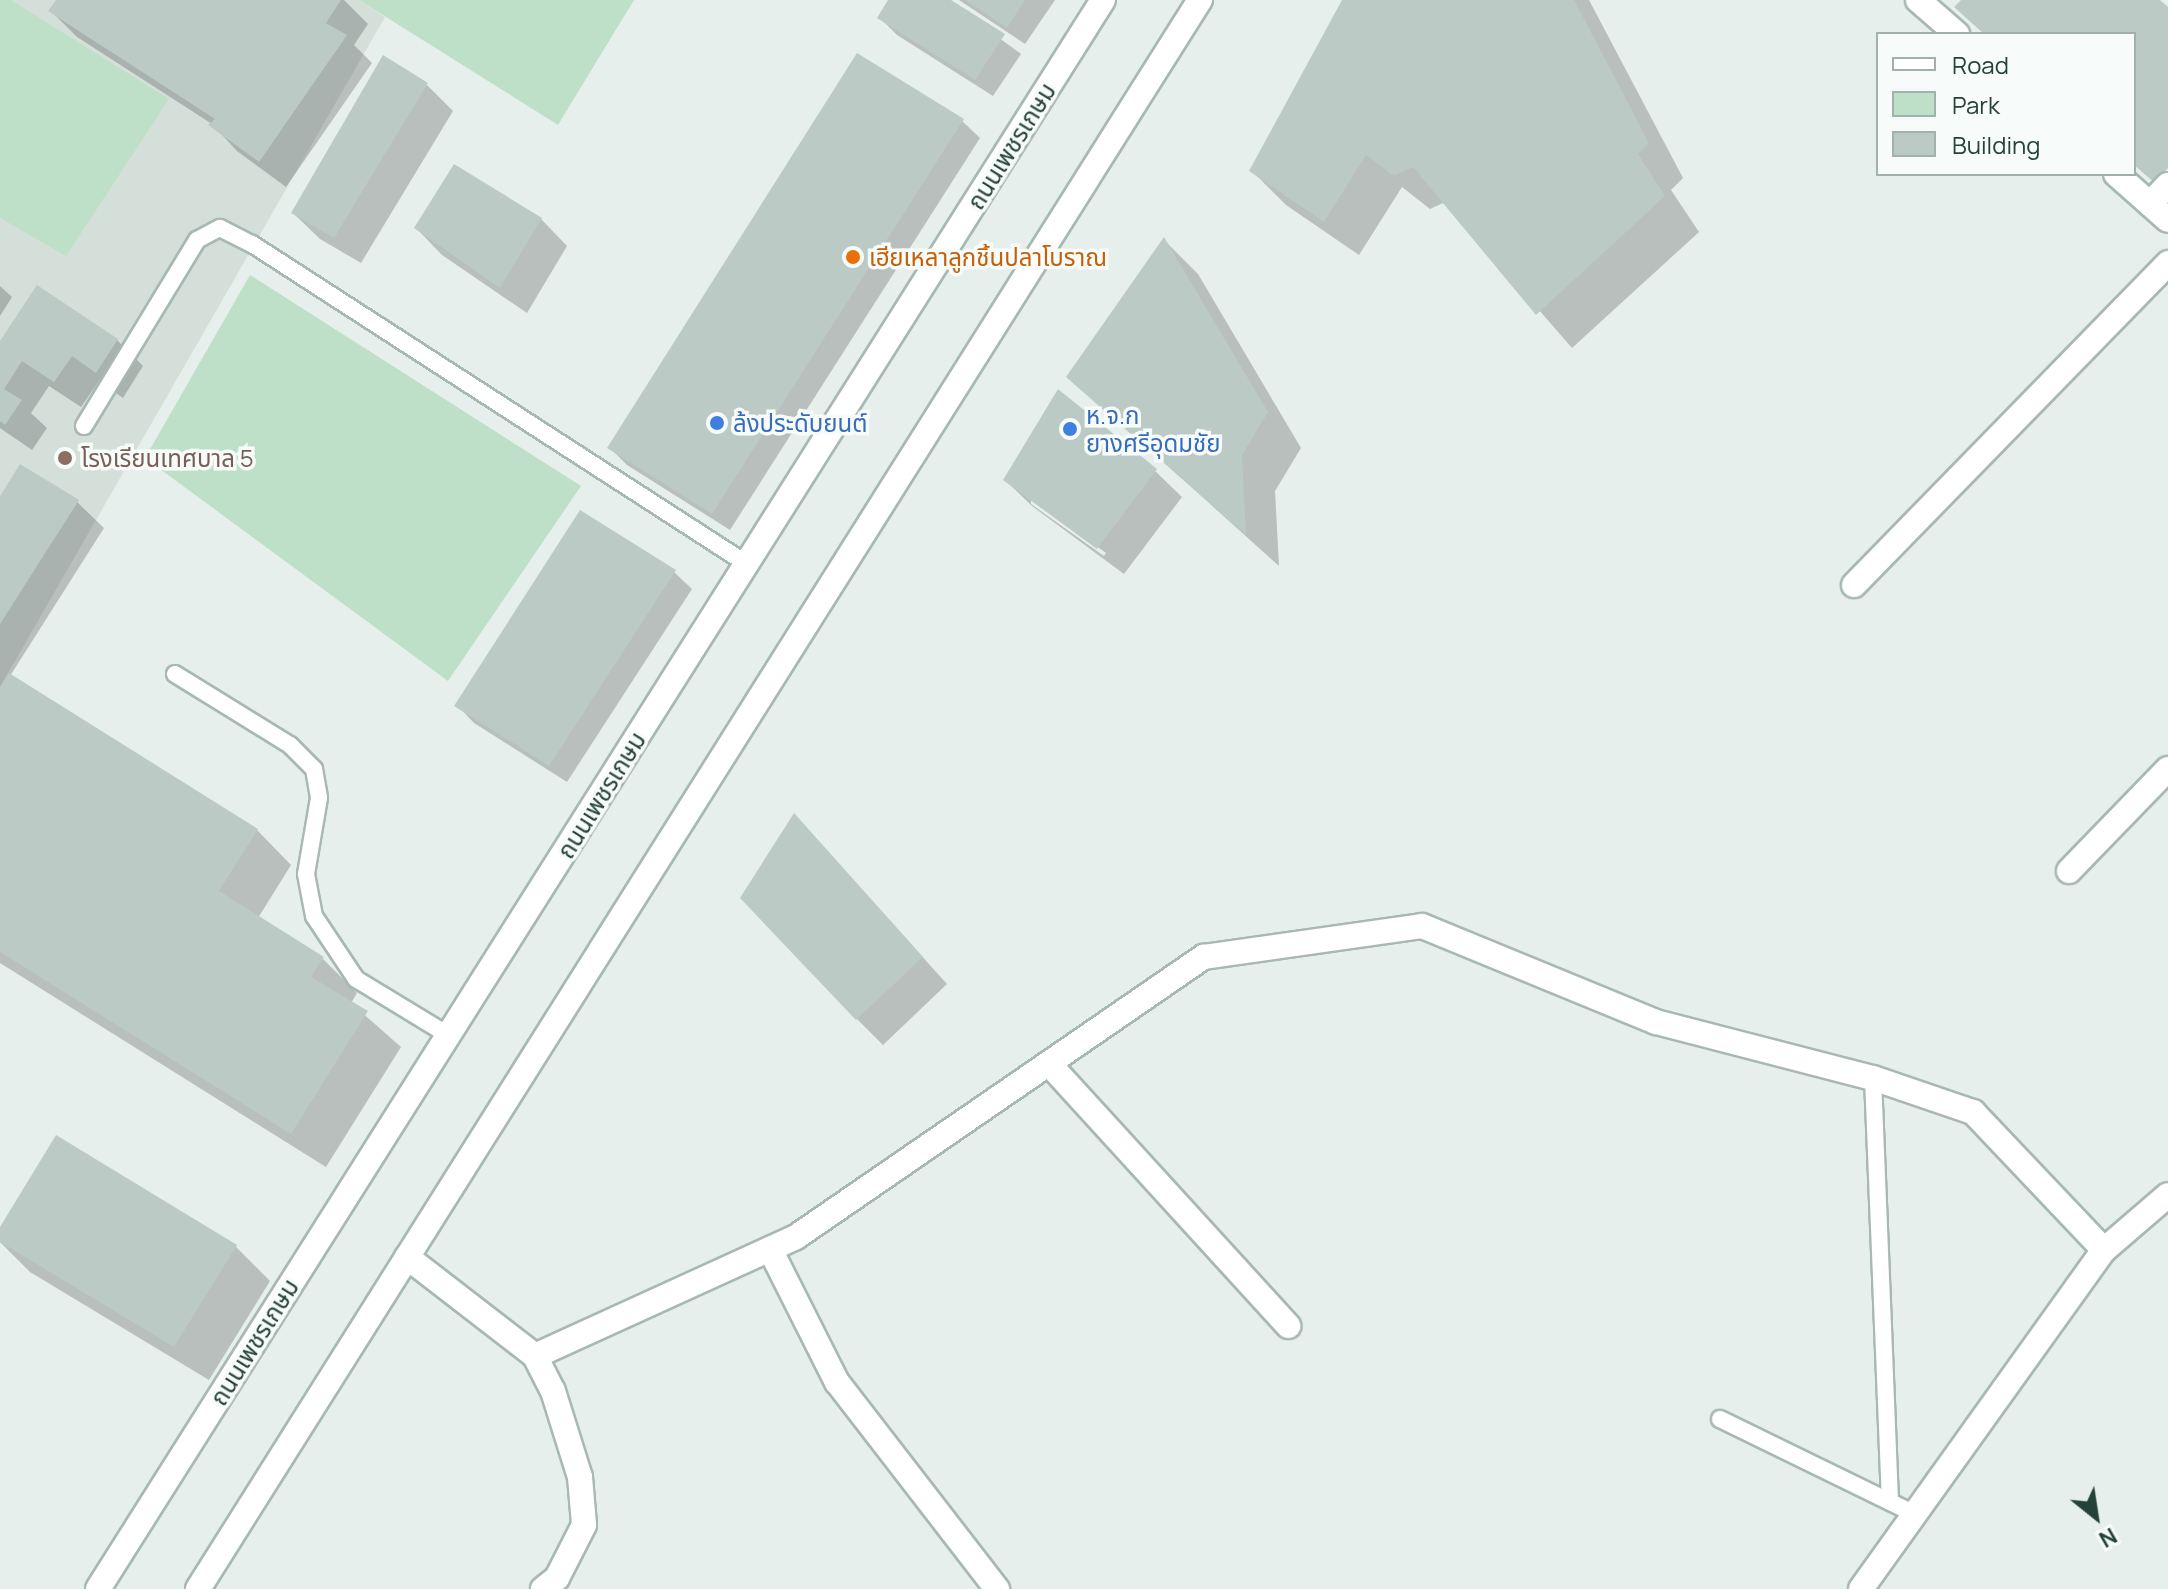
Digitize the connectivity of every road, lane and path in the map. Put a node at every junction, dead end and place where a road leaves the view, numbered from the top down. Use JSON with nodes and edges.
{"nodes":[{"id":1,"x":1103,"y":0,"type":"edge"},
{"id":2,"x":1200,"y":0,"type":"edge"},
{"id":3,"x":1929,"y":3,"type":"edge"},
{"id":4,"x":1955,"y":32,"type":"edge"},
{"id":5,"x":2118,"y":176,"type":"edge"},
{"id":6,"x":2168,"y":185,"type":"edge"},
{"id":7,"x":2159,"y":212,"type":"edge"},
{"id":8,"x":2168,"y":263,"type":"edge"},
{"id":9,"x":84,"y":426,"type":"dead end"},
{"id":10,"x":747,"y":564,"type":"junction"},
{"id":11,"x":1854,"y":585,"type":"dead end"},
{"id":12,"x":175,"y":674,"type":"dead end"},
{"id":13,"x":2168,"y":769,"type":"edge"},
{"id":14,"x":2069,"y":871,"type":"dead end"},
{"id":15,"x":448,"y":1035,"type":"junction"},
{"id":16,"x":1051,"y":1066,"type":"junction"},
{"id":17,"x":1873,"y":1078,"type":"junction"},
{"id":18,"x":2168,"y":1195,"type":"edge"},
{"id":19,"x":770,"y":1249,"type":"junction"},
{"id":20,"x":2104,"y":1250,"type":"junction"},
{"id":21,"x":407,"y":1257,"type":"junction"},
{"id":22,"x":1288,"y":1326,"type":"dead end"},
{"id":23,"x":535,"y":1356,"type":"junction"},
{"id":24,"x":1720,"y":1419,"type":"dead end"},
{"id":25,"x":1890,"y":1502,"type":"junction"},
{"id":26,"x":1913,"y":1513,"type":"junction"},
{"id":27,"x":98,"y":1589,"type":"edge"},
{"id":28,"x":198,"y":1589,"type":"edge"},
{"id":29,"x":543,"y":1589,"type":"edge"},
{"id":30,"x":997,"y":1589,"type":"edge"},
{"id":31,"x":1861,"y":1589,"type":"edge"}],
"edges":[{"from":1,"to":10,"type":"street","name":"ถนนเพชรเกษม"},
{"from":2,"to":21,"type":"street"},
{"from":3,"to":4,"type":"street"},
{"from":5,"to":7,"type":"street"},
{"from":6,"to":7,"type":"street"},
{"from":8,"to":11,"type":"street"},
{"from":9,"to":10,"type":"lane"},
{"from":10,"to":15,"type":"street","name":"ถนนเพชรเกษม"},
{"from":12,"to":15,"type":"lane"},
{"from":13,"to":14,"type":"street"},
{"from":15,"to":27,"type":"street","name":"ถนนเพชรเกษม"},
{"from":16,"to":17,"type":"street"},
{"from":16,"to":19,"type":"street"},
{"from":16,"to":22,"type":"street"},
{"from":17,"to":20,"type":"street"},
{"from":17,"to":25,"type":"lane"},
{"from":18,"to":20,"type":"street"},
{"from":19,"to":23,"type":"street"},
{"from":19,"to":30,"type":"street"},
{"from":20,"to":26,"type":"street"},
{"from":21,"to":23,"type":"street"},
{"from":21,"to":28,"type":"street"},
{"from":23,"to":29,"type":"street"},
{"from":24,"to":25,"type":"lane"},
{"from":25,"to":26,"type":"lane"},
{"from":26,"to":31,"type":"street"}]}
